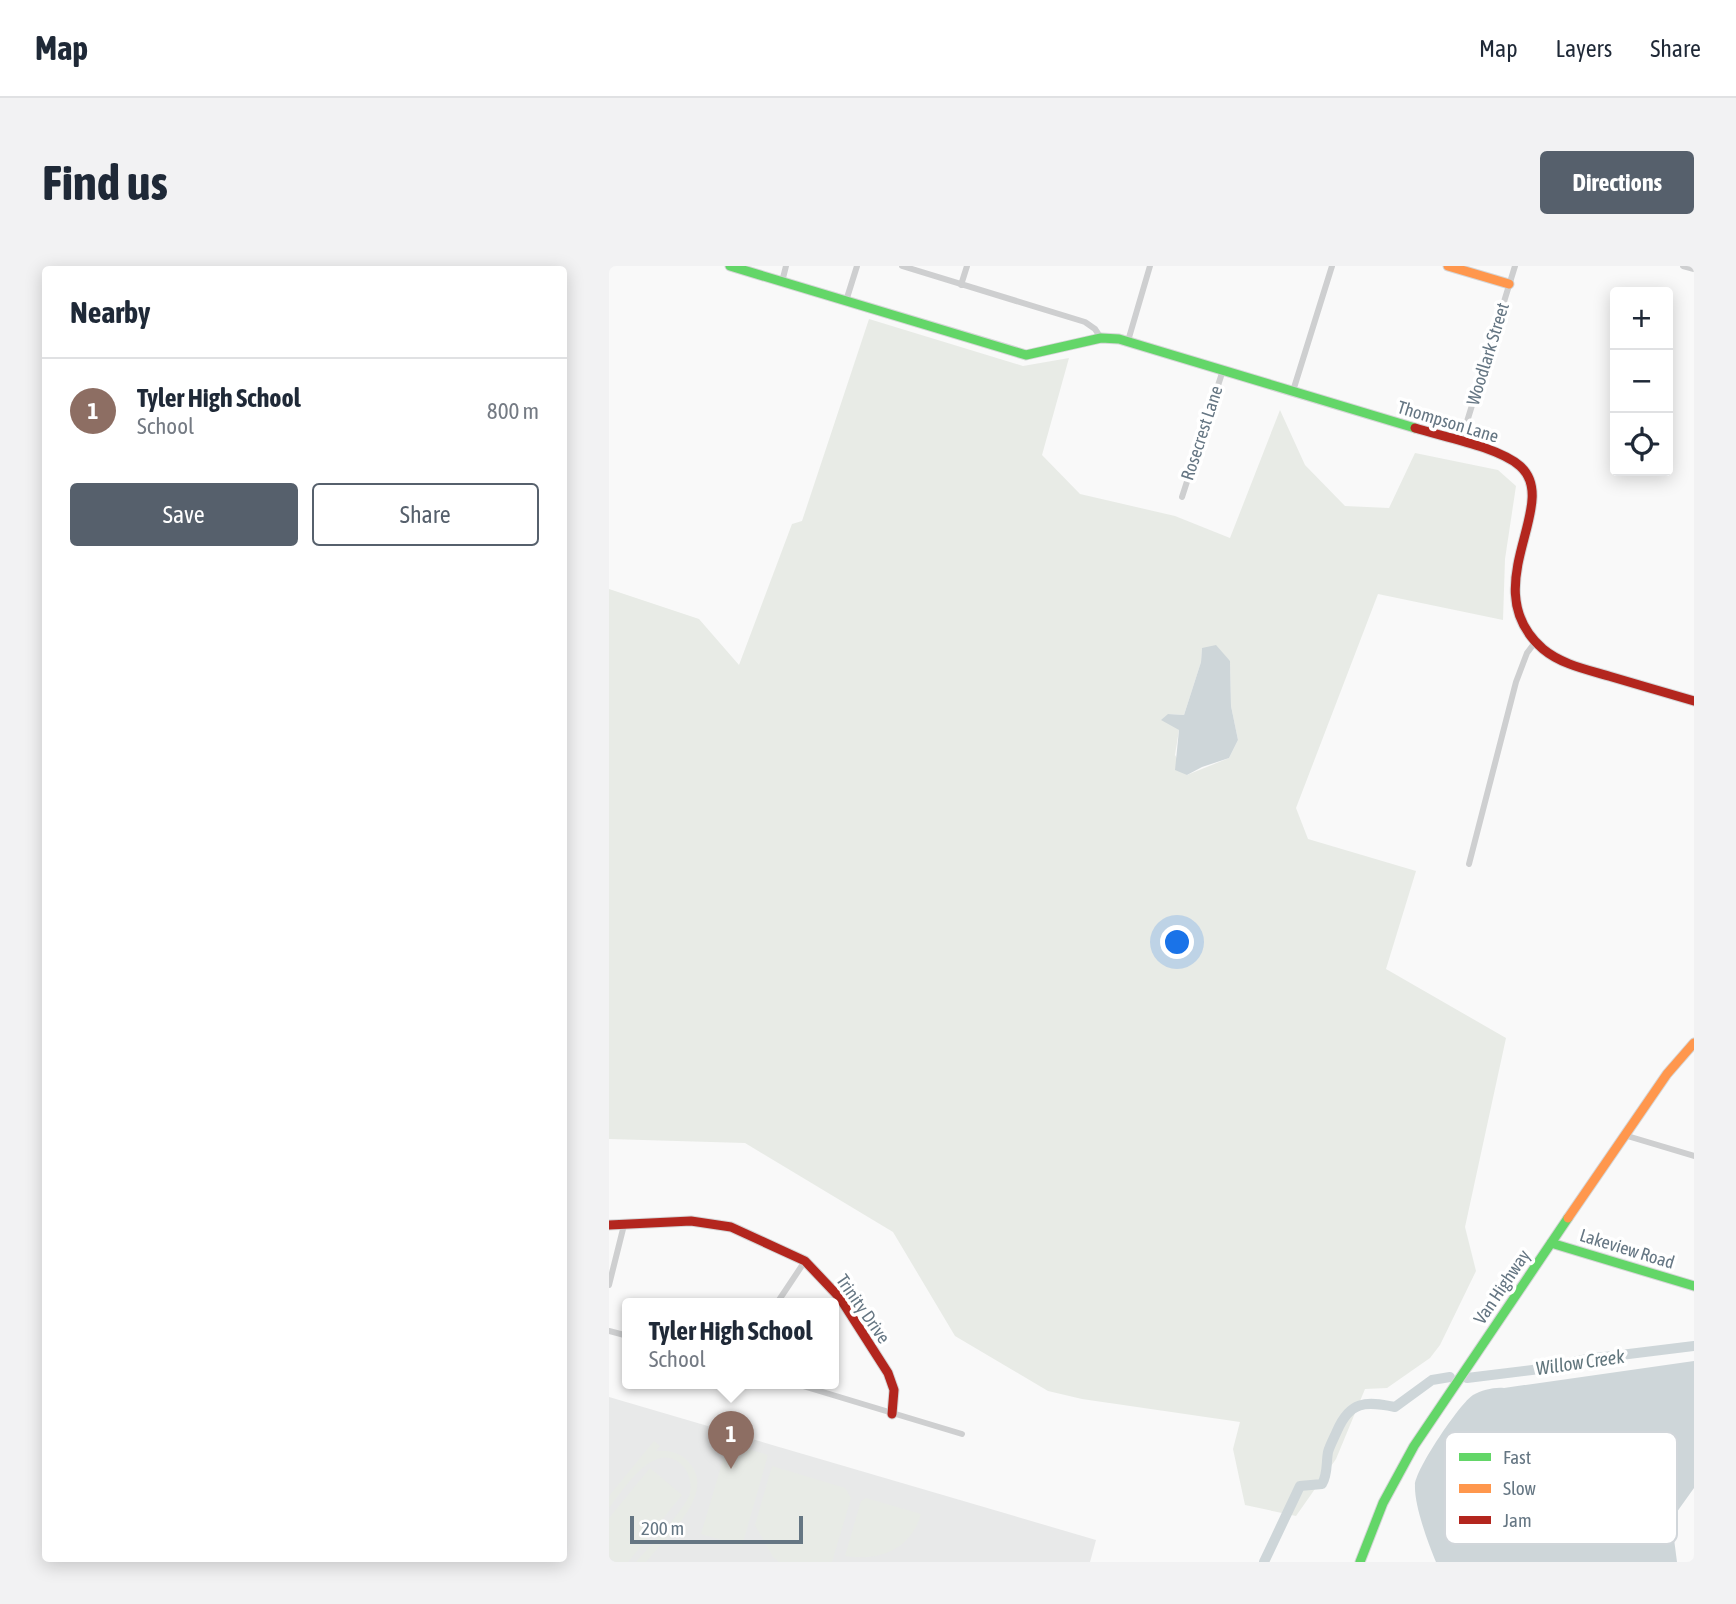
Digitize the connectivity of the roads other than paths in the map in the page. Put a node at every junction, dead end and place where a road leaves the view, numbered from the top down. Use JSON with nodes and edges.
{"nodes":[{"id":1,"x":730,"y":266,"type":"edge"},
{"id":2,"x":786,"y":266,"type":"edge"},
{"id":3,"x":857,"y":266,"type":"edge"},
{"id":4,"x":902,"y":266,"type":"edge"},
{"id":5,"x":967,"y":266,"type":"edge"},
{"id":6,"x":1150,"y":266,"type":"edge"},
{"id":7,"x":1332,"y":266,"type":"edge"},
{"id":8,"x":1448,"y":266,"type":"edge"},
{"id":9,"x":1515,"y":266,"type":"edge"},
{"id":10,"x":1683,"y":266,"type":"edge"},
{"id":11,"x":1694,"y":269,"type":"edge"},
{"id":12,"x":782,"y":282,"type":"junction"},
{"id":13,"x":1509,"y":284,"type":"junction"},
{"id":14,"x":961,"y":285,"type":"junction"},
{"id":15,"x":846,"y":301,"type":"junction"},
{"id":16,"x":1101,"y":338,"type":"junction"},
{"id":17,"x":1128,"y":341,"type":"junction"},
{"id":18,"x":1223,"y":370,"type":"junction"},
{"id":19,"x":1293,"y":391,"type":"junction"},
{"id":20,"x":1461,"y":442,"type":"junction"},
{"id":21,"x":1182,"y":497,"type":"dead end"},
{"id":22,"x":1536,"y":641,"type":"junction"},
{"id":23,"x":1694,"y":701,"type":"edge"},
{"id":24,"x":1469,"y":864,"type":"dead end"},
{"id":25,"x":1694,"y":1043,"type":"edge"},
{"id":26,"x":1624,"y":1135,"type":"junction"},
{"id":27,"x":1694,"y":1156,"type":"edge"},
{"id":28,"x":609,"y":1225,"type":"edge"},
{"id":29,"x":624,"y":1225,"type":"junction"},
{"id":30,"x":1551,"y":1242,"type":"junction"},
{"id":31,"x":805,"y":1261,"type":"junction"},
{"id":32,"x":609,"y":1285,"type":"edge"},
{"id":33,"x":1694,"y":1286,"type":"edge"},
{"id":34,"x":780,"y":1298,"type":"edge"},
{"id":35,"x":812,"y":1389,"type":"edge"},
{"id":36,"x":892,"y":1414,"type":"junction"},
{"id":37,"x":962,"y":1434,"type":"dead end"},
{"id":38,"x":1360,"y":1562,"type":"edge"}],
"edges":[{"from":1,"to":12,"type":"street","name":"Thompson Lane"},
{"from":2,"to":12,"type":"street"},
{"from":3,"to":15,"type":"street"},
{"from":4,"to":14,"type":"street","name":"Thompson Lane"},
{"from":5,"to":14,"type":"street"},
{"from":6,"to":17,"type":"street"},
{"from":7,"to":19,"type":"street"},
{"from":8,"to":13,"type":"street"},
{"from":9,"to":13,"type":"street","name":"Woodlark Street"},
{"from":10,"to":11,"type":"street"},
{"from":12,"to":15,"type":"street","name":"Thompson Lane"},
{"from":13,"to":20,"type":"street","name":"Woodlark Street"},
{"from":14,"to":16,"type":"street","name":"Thompson Lane"},
{"from":15,"to":16,"type":"street","name":"Thompson Lane"},
{"from":16,"to":17,"type":"street","name":"Thompson Lane"},
{"from":17,"to":18,"type":"street","name":"Thompson Lane"},
{"from":18,"to":19,"type":"street","name":"Thompson Lane"},
{"from":18,"to":21,"type":"street","name":"Rosecrest Lane"},
{"from":19,"to":20,"type":"street","name":"Thompson Lane"},
{"from":20,"to":22,"type":"street","name":"Thompson Lane"},
{"from":22,"to":23,"type":"street","name":"Thompson Lane"},
{"from":22,"to":24,"type":"street"},
{"from":25,"to":26,"type":"street","name":"Van Highway"},
{"from":26,"to":27,"type":"street"},
{"from":26,"to":30,"type":"street","name":"Van Highway"},
{"from":28,"to":29,"type":"street","name":"Trinity Drive"},
{"from":29,"to":31,"type":"street","name":"Trinity Drive"},
{"from":29,"to":32,"type":"street"},
{"from":30,"to":33,"type":"street","name":"Lakeview Road"},
{"from":30,"to":38,"type":"street","name":"Van Highway"},
{"from":31,"to":34,"type":"street"},
{"from":31,"to":36,"type":"street","name":"Trinity Drive"},
{"from":35,"to":36,"type":"street"},
{"from":36,"to":37,"type":"street"}]}
